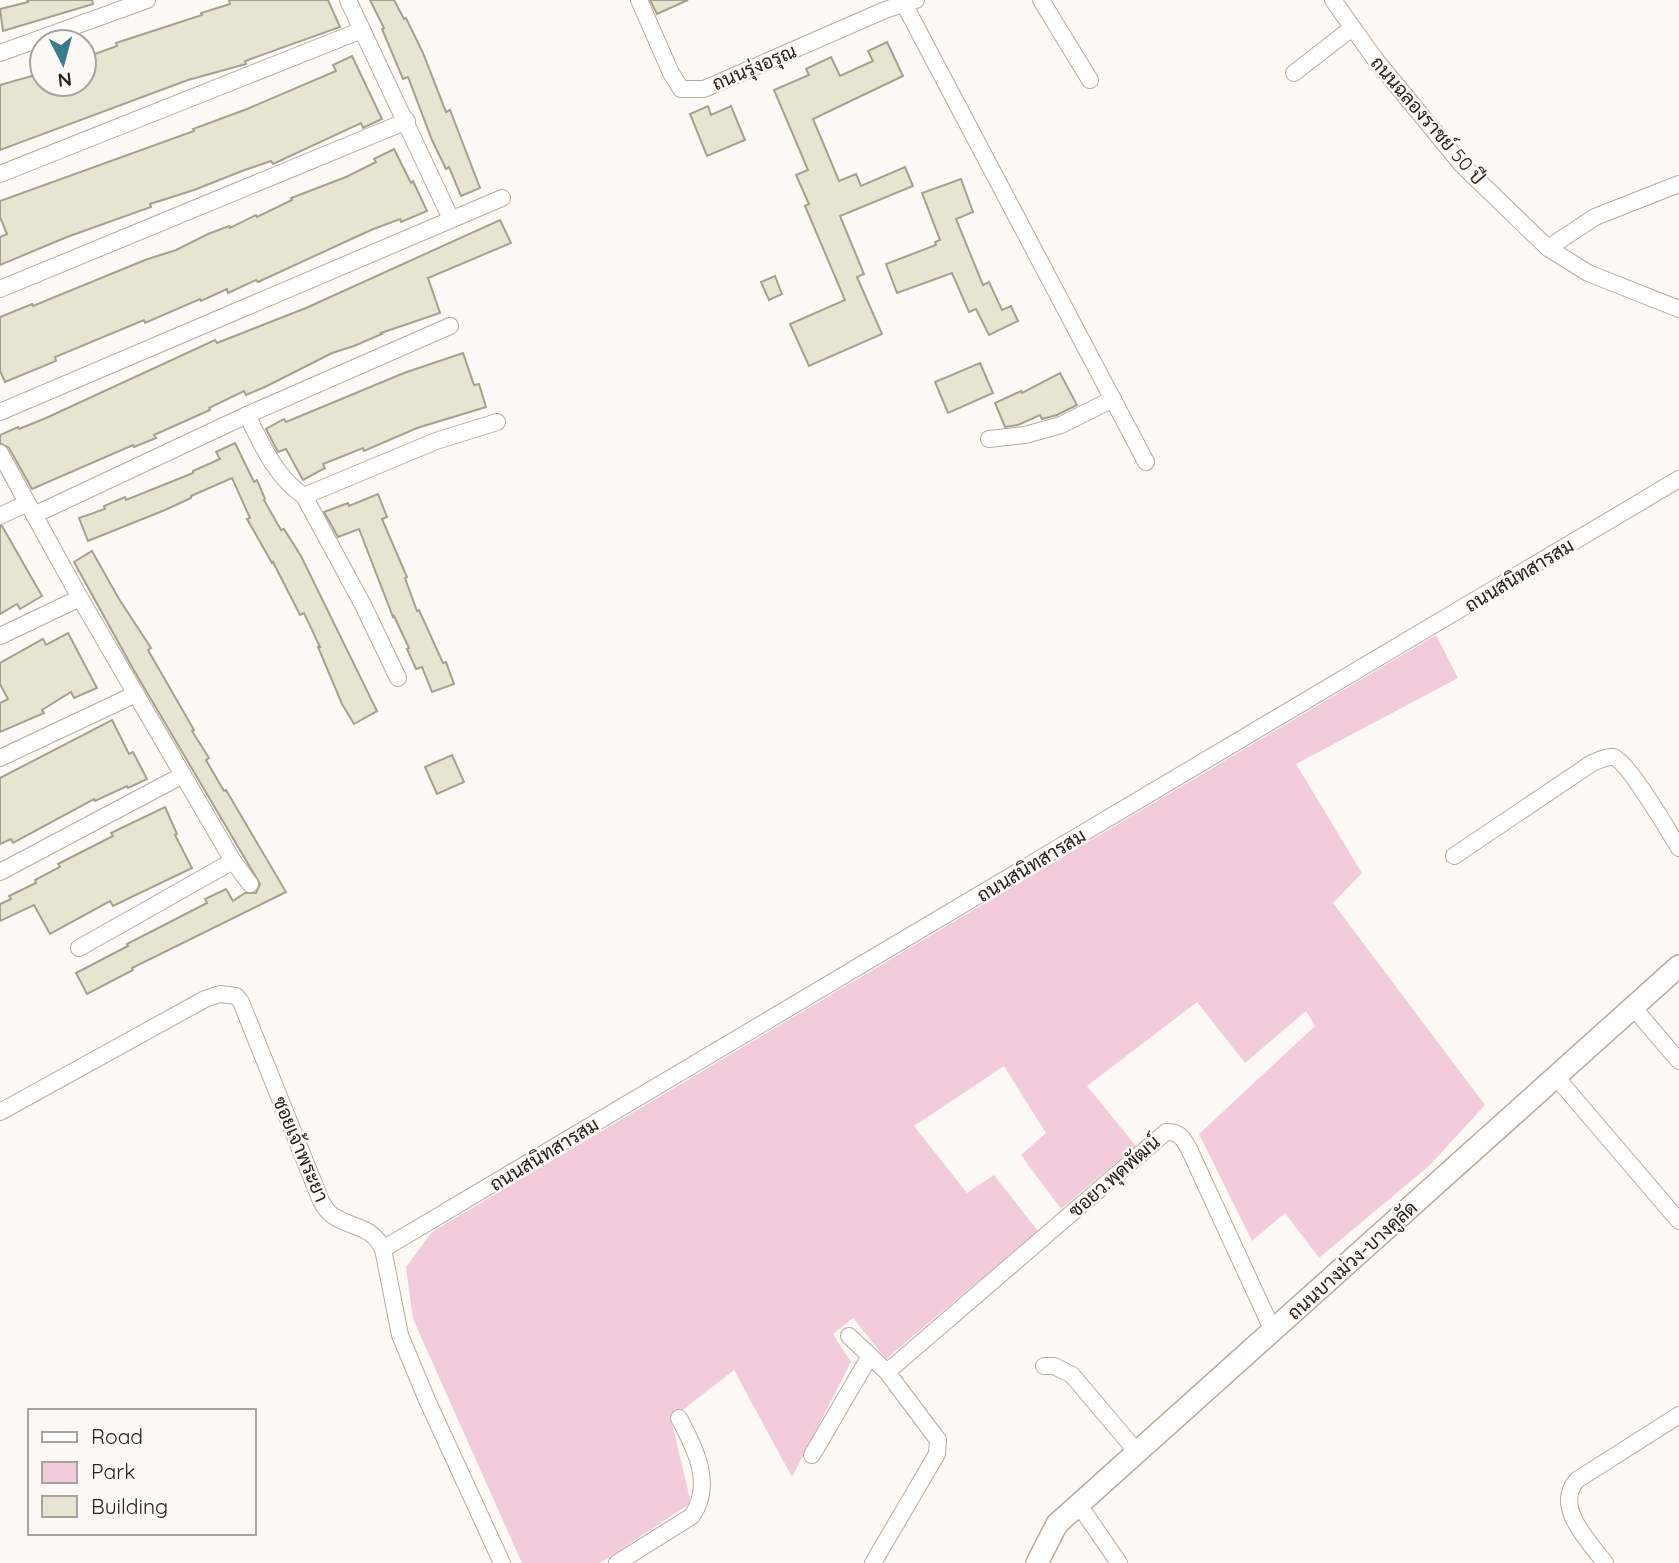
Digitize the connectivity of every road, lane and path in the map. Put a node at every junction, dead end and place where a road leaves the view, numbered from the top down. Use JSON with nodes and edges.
{"nodes":[{"id":1,"x":147,"y":0,"type":"edge"},
{"id":2,"x":348,"y":0,"type":"edge"},
{"id":3,"x":639,"y":0,"type":"edge"},
{"id":4,"x":1041,"y":0,"type":"edge"},
{"id":5,"x":1333,"y":0,"type":"edge"},
{"id":6,"x":907,"y":2,"type":"edge"},
{"id":7,"x":1352,"y":28,"type":"junction"},
{"id":8,"x":362,"y":30,"type":"junction"},
{"id":9,"x":0,"y":53,"type":"edge"},
{"id":10,"x":1294,"y":73,"type":"dead end"},
{"id":11,"x":1090,"y":80,"type":"dead end"},
{"id":12,"x":407,"y":121,"type":"junction"},
{"id":13,"x":0,"y":174,"type":"edge"},
{"id":14,"x":1679,"y":184,"type":"edge"},
{"id":15,"x":502,"y":198,"type":"dead end"},
{"id":16,"x":451,"y":219,"type":"junction"},
{"id":17,"x":1548,"y":248,"type":"junction"},
{"id":18,"x":0,"y":289,"type":"edge"},
{"id":19,"x":1679,"y":309,"type":"edge"},
{"id":20,"x":450,"y":326,"type":"dead end"},
{"id":21,"x":1113,"y":399,"type":"junction"},
{"id":22,"x":0,"y":412,"type":"edge"},
{"id":23,"x":247,"y":415,"type":"junction"},
{"id":24,"x":497,"y":422,"type":"dead end"},
{"id":25,"x":989,"y":439,"type":"dead end"},
{"id":26,"x":0,"y":453,"type":"edge"},
{"id":27,"x":1146,"y":462,"type":"dead end"},
{"id":28,"x":1679,"y":479,"type":"edge"},
{"id":29,"x":304,"y":496,"type":"junction"},
{"id":30,"x":30,"y":510,"type":"junction"},
{"id":31,"x":0,"y":516,"type":"edge"},
{"id":32,"x":80,"y":598,"type":"junction"},
{"id":33,"x":0,"y":636,"type":"edge"},
{"id":34,"x":398,"y":678,"type":"dead end"},
{"id":35,"x":136,"y":694,"type":"junction"},
{"id":36,"x":0,"y":758,"type":"edge"},
{"id":37,"x":183,"y":775,"type":"junction"},
{"id":38,"x":1679,"y":848,"type":"edge"},
{"id":39,"x":1454,"y":856,"type":"dead end"},
{"id":40,"x":233,"y":861,"type":"junction"},
{"id":41,"x":0,"y":872,"type":"edge"},
{"id":42,"x":250,"y":884,"type":"dead end"},
{"id":43,"x":79,"y":948,"type":"dead end"},
{"id":44,"x":1679,"y":966,"type":"edge"},
{"id":45,"x":1632,"y":1006,"type":"junction"},
{"id":46,"x":1679,"y":1061,"type":"edge"},
{"id":47,"x":1556,"y":1077,"type":"junction"},
{"id":48,"x":0,"y":1112,"type":"edge"},
{"id":49,"x":1679,"y":1220,"type":"edge"},
{"id":50,"x":383,"y":1249,"type":"junction"},
{"id":51,"x":1273,"y":1331,"type":"junction"},
{"id":52,"x":849,"y":1336,"type":"dead end"},
{"id":53,"x":870,"y":1356,"type":"junction"},
{"id":54,"x":1044,"y":1366,"type":"dead end"},
{"id":55,"x":887,"y":1372,"type":"junction"},
{"id":56,"x":1679,"y":1415,"type":"edge"},
{"id":57,"x":679,"y":1418,"type":"dead end"},
{"id":58,"x":1137,"y":1452,"type":"junction"},
{"id":59,"x":812,"y":1455,"type":"dead end"},
{"id":60,"x":1079,"y":1505,"type":"junction"},
{"id":61,"x":502,"y":1563,"type":"edge"},
{"id":62,"x":617,"y":1563,"type":"edge"},
{"id":63,"x":873,"y":1563,"type":"edge"},
{"id":64,"x":1037,"y":1563,"type":"edge"},
{"id":65,"x":1119,"y":1563,"type":"edge"},
{"id":66,"x":1605,"y":1563,"type":"edge"}],
"edges":[{"from":1,"to":9,"type":"street"},
{"from":2,"to":8,"type":"street"},
{"from":3,"to":6,"type":"street","name":"ถนนรุ่งอรุณ"},
{"from":4,"to":11,"type":"street"},
{"from":5,"to":7,"type":"street","name":"ถนนฉลองราชย์ 50 ปี"},
{"from":6,"to":21,"type":"street"},
{"from":7,"to":10,"type":"street"},
{"from":7,"to":17,"type":"street","name":"ถนนฉลองราชย์ 50 ปี"},
{"from":8,"to":12,"type":"street"},
{"from":8,"to":13,"type":"street"},
{"from":12,"to":16,"type":"street"},
{"from":12,"to":18,"type":"street"},
{"from":14,"to":17,"type":"street"},
{"from":15,"to":16,"type":"street"},
{"from":16,"to":22,"type":"street"},
{"from":17,"to":19,"type":"street","name":"ถนนฉลองราชย์ 50 ปี"},
{"from":20,"to":23,"type":"street"},
{"from":21,"to":25,"type":"street"},
{"from":21,"to":27,"type":"street"},
{"from":23,"to":29,"type":"street"},
{"from":23,"to":30,"type":"street"},
{"from":24,"to":29,"type":"street"},
{"from":26,"to":30,"type":"street"},
{"from":28,"to":50,"type":"street","name":"ถนนสนิทสารสม"},
{"from":29,"to":34,"type":"street"},
{"from":30,"to":31,"type":"street"},
{"from":30,"to":32,"type":"street"},
{"from":32,"to":33,"type":"street"},
{"from":32,"to":35,"type":"street"},
{"from":35,"to":36,"type":"street"},
{"from":35,"to":37,"type":"street"},
{"from":37,"to":40,"type":"street"},
{"from":37,"to":41,"type":"street"},
{"from":38,"to":39,"type":"street"},
{"from":40,"to":42,"type":"street"},
{"from":40,"to":43,"type":"street"},
{"from":44,"to":45,"type":"street","name":"ถนนบางม่วง-บางคูลัด"},
{"from":45,"to":46,"type":"street"},
{"from":45,"to":47,"type":"street","name":"ถนนบางม่วง-บางคูลัด"},
{"from":47,"to":49,"type":"street"},
{"from":47,"to":51,"type":"street","name":"ถนนบางม่วง-บางคูลัด"},
{"from":48,"to":50,"type":"street","name":"ซอยเจ้าพระยา"},
{"from":50,"to":61,"type":"street"},
{"from":51,"to":55,"type":"street","name":"ซอยว.พุดพัฒน์"},
{"from":51,"to":58,"type":"street","name":"ถนนบางม่วง-บางคูลัด"},
{"from":52,"to":53,"type":"street"},
{"from":53,"to":55,"type":"street"},
{"from":53,"to":59,"type":"street"},
{"from":54,"to":58,"type":"street"},
{"from":55,"to":63,"type":"street"},
{"from":56,"to":66,"type":"street"},
{"from":57,"to":62,"type":"street"},
{"from":58,"to":60,"type":"street","name":"ถนนบางม่วง-บางคูลัด"},
{"from":60,"to":64,"type":"street","name":"ถนนบางม่วง-บางคูลัด"},
{"from":60,"to":65,"type":"street"}]}
